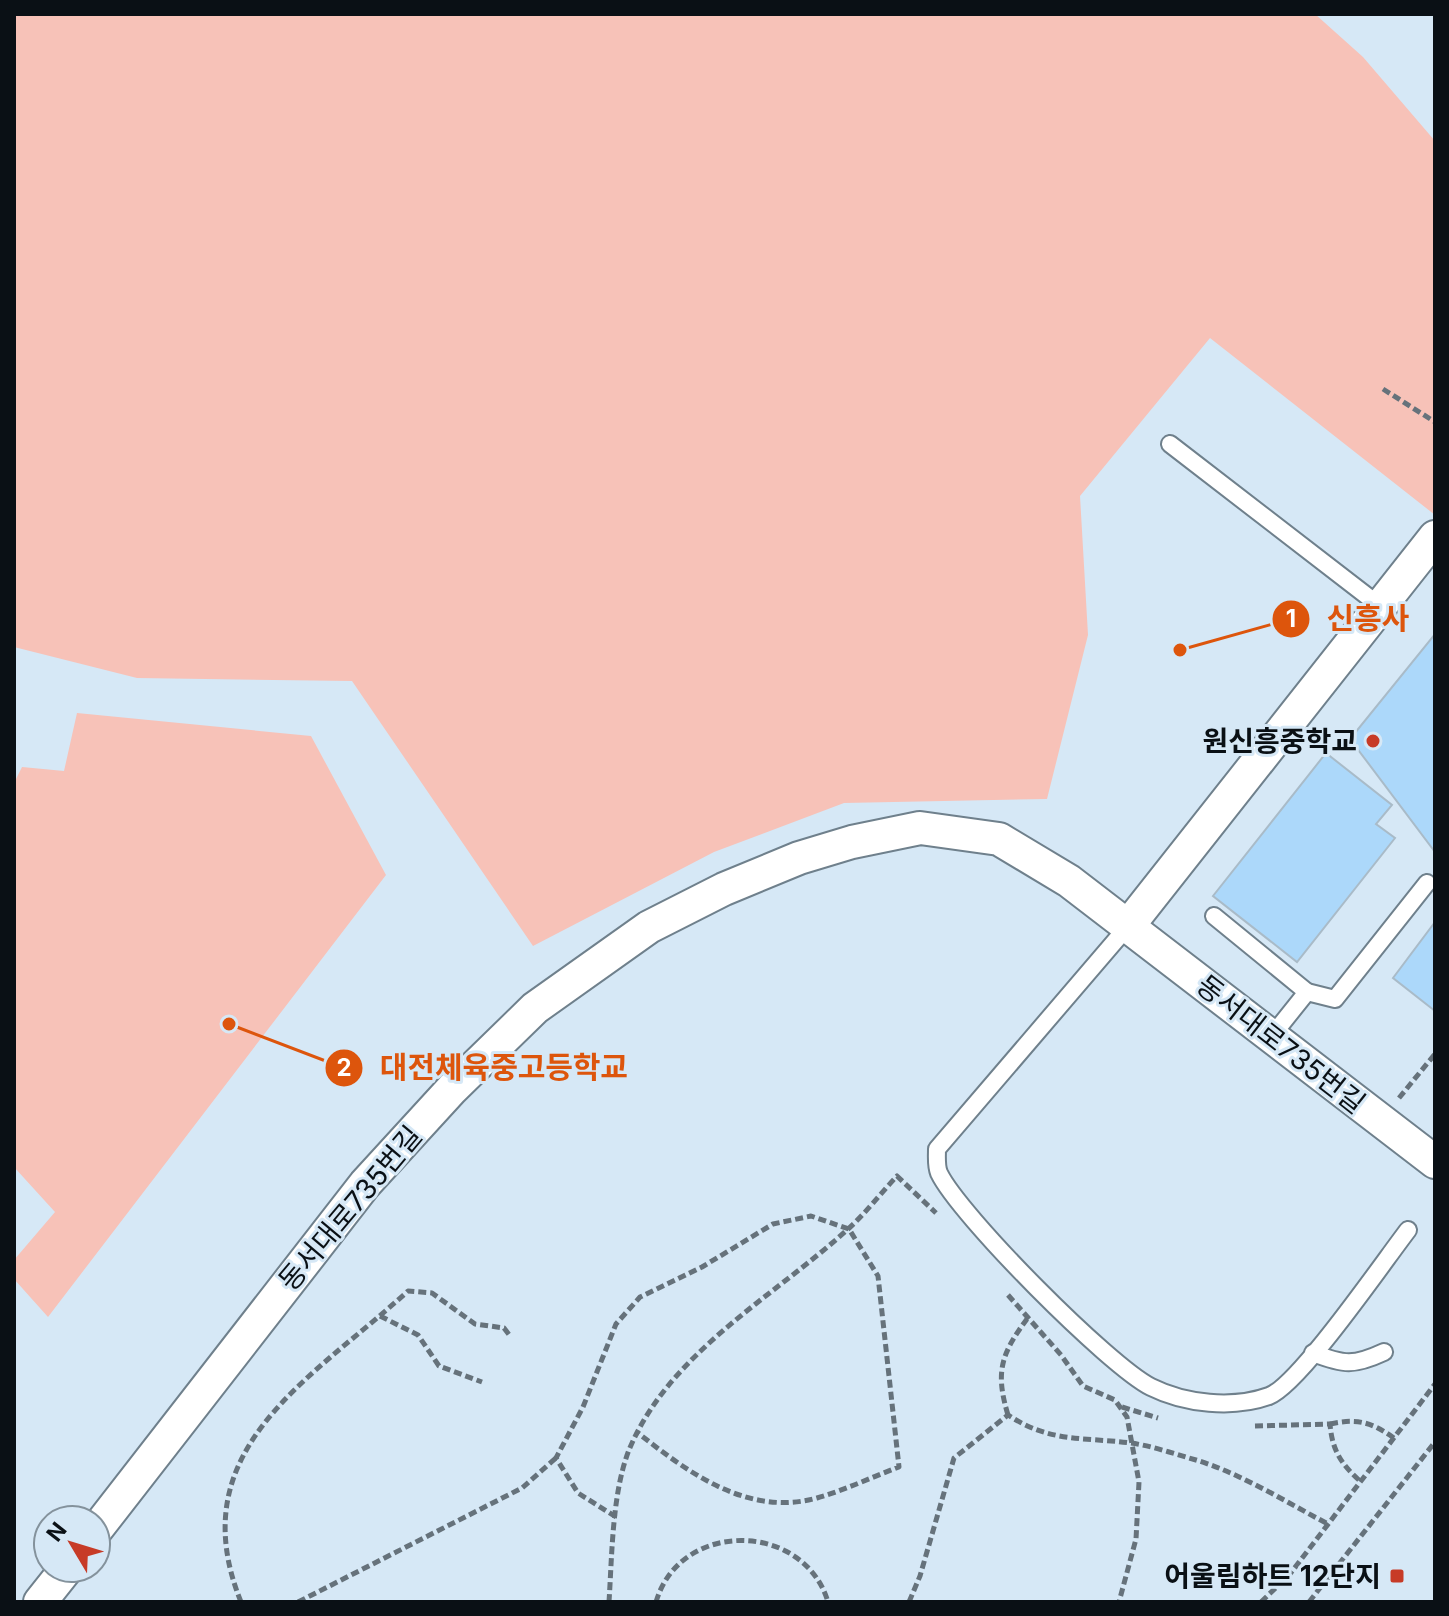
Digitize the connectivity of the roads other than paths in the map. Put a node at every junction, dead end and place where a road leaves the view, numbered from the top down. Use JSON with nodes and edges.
{"nodes":[{"id":1,"x":1170,"y":444,"type":"dead end"},
{"id":2,"x":1435,"y":537,"type":"edge"},
{"id":3,"x":1380,"y":606,"type":"junction"},
{"id":4,"x":1427,"y":883,"type":"dead end"},
{"id":5,"x":1214,"y":916,"type":"dead end"},
{"id":6,"x":1128,"y":926,"type":"junction"},
{"id":7,"x":1307,"y":992,"type":"junction"},
{"id":8,"x":1271,"y":1037,"type":"junction"},
{"id":9,"x":1435,"y":1162,"type":"edge"},
{"id":10,"x":1408,"y":1230,"type":"dead end"},
{"id":11,"x":1384,"y":1352,"type":"dead end"},
{"id":12,"x":1313,"y":1353,"type":"junction"},
{"id":13,"x":112,"y":1509,"type":"edge"},
{"id":14,"x":54,"y":1584,"type":"edge"},
{"id":15,"x":40,"y":1602,"type":"edge"}],
"edges":[{"from":1,"to":3,"type":"lane"},
{"from":2,"to":3,"type":"street"},
{"from":3,"to":6,"type":"street"},
{"from":4,"to":7,"type":"lane"},
{"from":5,"to":7,"type":"lane"},
{"from":6,"to":8,"type":"street","name":"동서대로735번길"},
{"from":6,"to":12,"type":"lane"},
{"from":6,"to":13,"type":"street","name":"동서대로735번길"},
{"from":7,"to":8,"type":"lane"},
{"from":8,"to":9,"type":"street","name":"동서대로735번길"},
{"from":10,"to":12,"type":"lane"},
{"from":11,"to":12,"type":"lane"},
{"from":14,"to":15,"type":"street"}]}
